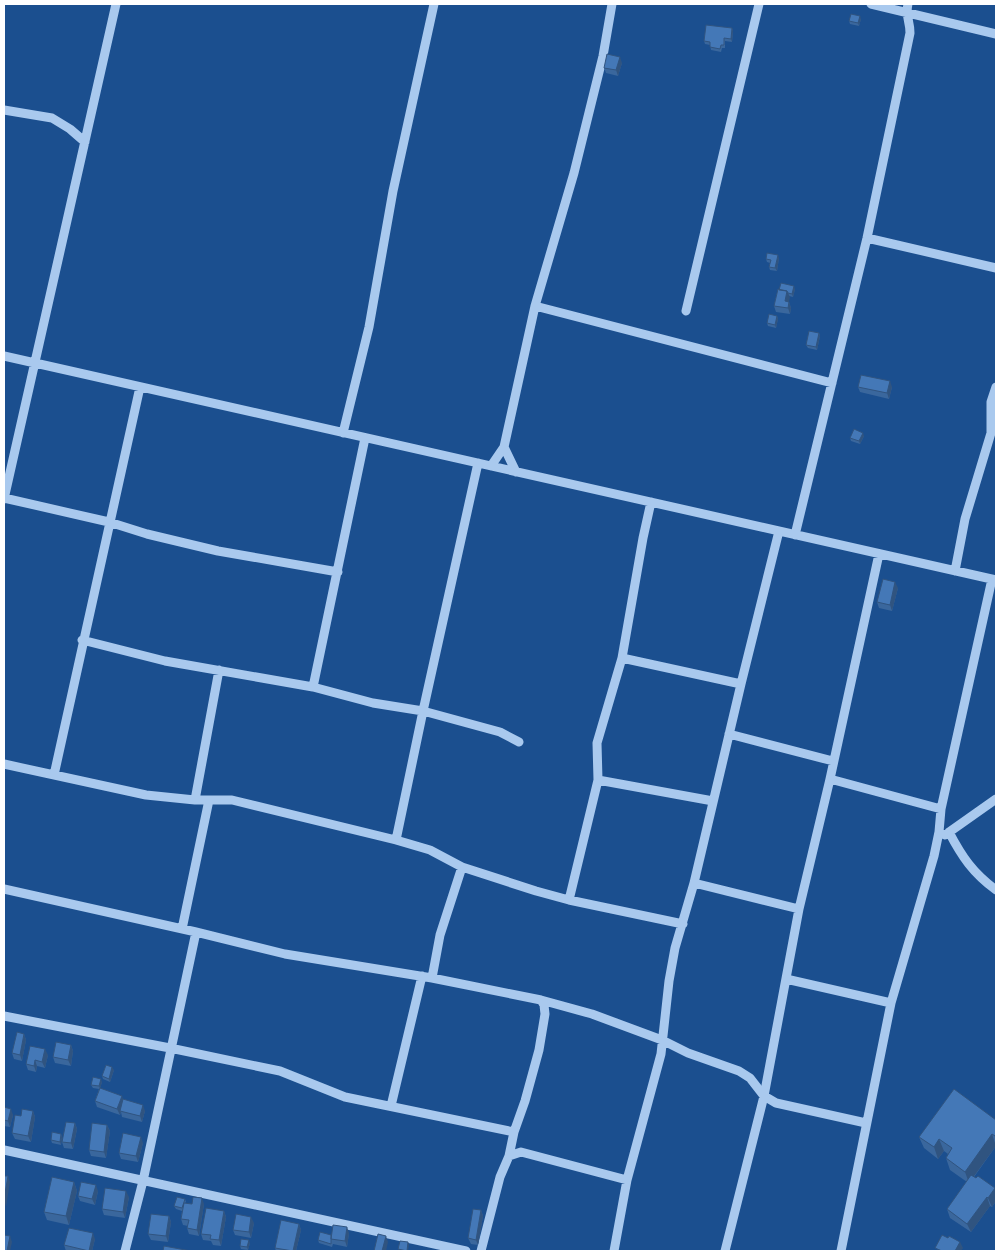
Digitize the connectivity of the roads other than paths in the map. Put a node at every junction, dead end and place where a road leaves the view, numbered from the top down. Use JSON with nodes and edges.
{"nodes":[{"id":1,"x":116,"y":4,"type":"edge"},
{"id":2,"x":434,"y":4,"type":"edge"},
{"id":3,"x":612,"y":4,"type":"edge"},
{"id":4,"x":759,"y":4,"type":"edge"},
{"id":5,"x":870,"y":4,"type":"edge"},
{"id":6,"x":907,"y":8,"type":"edge"},
{"id":7,"x":996,"y":34,"type":"edge"},
{"id":8,"x":4,"y":110,"type":"edge"},
{"id":9,"x":85,"y":142,"type":"junction"},
{"id":10,"x":867,"y":238,"type":"junction"},
{"id":11,"x":996,"y":268,"type":"edge"},
{"id":12,"x":535,"y":306,"type":"junction"},
{"id":13,"x":686,"y":312,"type":"dead end"},
{"id":14,"x":4,"y":356,"type":"edge"},
{"id":15,"x":35,"y":364,"type":"junction"},
{"id":16,"x":832,"y":383,"type":"junction"},
{"id":17,"x":140,"y":387,"type":"junction"},
{"id":18,"x":996,"y":387,"type":"edge"},
{"id":19,"x":343,"y":433,"type":"junction"},
{"id":20,"x":365,"y":438,"type":"junction"},
{"id":21,"x":504,"y":447,"type":"junction"},
{"id":22,"x":478,"y":463,"type":"junction"},
{"id":23,"x":492,"y":466,"type":"junction"},
{"id":24,"x":516,"y":472,"type":"junction"},
{"id":25,"x":4,"y":498,"type":"edge"},
{"id":26,"x":651,"y":502,"type":"junction"},
{"id":27,"x":109,"y":522,"type":"junction"},
{"id":28,"x":779,"y":531,"type":"junction"},
{"id":29,"x":795,"y":535,"type":"junction"},
{"id":30,"x":879,"y":554,"type":"junction"},
{"id":31,"x":955,"y":571,"type":"junction"},
{"id":32,"x":338,"y":572,"type":"junction"},
{"id":33,"x":994,"y":579,"type":"edge"},
{"id":34,"x":82,"y":640,"type":"junction"},
{"id":35,"x":622,"y":658,"type":"junction"},
{"id":36,"x":219,"y":670,"type":"junction"},
{"id":37,"x":741,"y":684,"type":"junction"},
{"id":38,"x":313,"y":687,"type":"junction"},
{"id":39,"x":423,"y":712,"type":"junction"},
{"id":40,"x":729,"y":734,"type":"junction"},
{"id":41,"x":519,"y":742,"type":"dead end"},
{"id":42,"x":833,"y":761,"type":"junction"},
{"id":43,"x":4,"y":764,"type":"edge"},
{"id":44,"x":54,"y":775,"type":"junction"},
{"id":45,"x":830,"y":779,"type":"junction"},
{"id":46,"x":598,"y":780,"type":"junction"},
{"id":47,"x":996,"y":799,"type":"edge"},
{"id":48,"x":195,"y":800,"type":"junction"},
{"id":49,"x":209,"y":800,"type":"junction"},
{"id":50,"x":713,"y":801,"type":"junction"},
{"id":51,"x":941,"y":809,"type":"junction"},
{"id":52,"x":948,"y":832,"type":"junction"},
{"id":53,"x":396,"y":840,"type":"junction"},
{"id":54,"x":938,"y":842,"type":"junction"},
{"id":55,"x":462,"y":867,"type":"junction"},
{"id":56,"x":694,"y":883,"type":"junction"},
{"id":57,"x":4,"y":889,"type":"edge"},
{"id":58,"x":996,"y":890,"type":"edge"},
{"id":59,"x":569,"y":900,"type":"junction"},
{"id":60,"x":798,"y":910,"type":"junction"},
{"id":61,"x":683,"y":924,"type":"junction"},
{"id":62,"x":182,"y":929,"type":"junction"},
{"id":63,"x":196,"y":932,"type":"junction"},
{"id":64,"x":422,"y":976,"type":"junction"},
{"id":65,"x":432,"y":978,"type":"junction"},
{"id":66,"x":786,"y":979,"type":"junction"},
{"id":67,"x":541,"y":1000,"type":"junction"},
{"id":68,"x":891,"y":1003,"type":"junction"},
{"id":69,"x":4,"y":1016,"type":"edge"},
{"id":70,"x":662,"y":1040,"type":"junction"},
{"id":71,"x":170,"y":1048,"type":"junction"},
{"id":72,"x":764,"y":1096,"type":"junction"},
{"id":73,"x":391,"y":1106,"type":"junction"},
{"id":74,"x":866,"y":1123,"type":"junction"},
{"id":75,"x":513,"y":1137,"type":"junction"},
{"id":76,"x":4,"y":1150,"type":"edge"},
{"id":77,"x":521,"y":1152,"type":"junction"},
{"id":78,"x":509,"y":1156,"type":"junction"},
{"id":79,"x":627,"y":1180,"type":"junction"},
{"id":80,"x":143,"y":1181,"type":"junction"},
{"id":81,"x":125,"y":1251,"type":"edge"},
{"id":82,"x":466,"y":1251,"type":"edge"},
{"id":83,"x":481,"y":1251,"type":"edge"},
{"id":84,"x":614,"y":1251,"type":"edge"},
{"id":85,"x":725,"y":1251,"type":"edge"},
{"id":86,"x":841,"y":1251,"type":"edge"}],
"edges":[{"from":1,"to":9,"type":"street"},
{"from":2,"to":19,"type":"street"},
{"from":3,"to":12,"type":"street"},
{"from":4,"to":13,"type":"street"},
{"from":5,"to":6,"type":"street"},
{"from":6,"to":7,"type":"street"},
{"from":6,"to":10,"type":"street"},
{"from":8,"to":9,"type":"street"},
{"from":9,"to":15,"type":"street"},
{"from":10,"to":11,"type":"street"},
{"from":10,"to":16,"type":"street"},
{"from":12,"to":16,"type":"street"},
{"from":12,"to":21,"type":"street"},
{"from":14,"to":15,"type":"street"},
{"from":15,"to":17,"type":"street"},
{"from":15,"to":25,"type":"street"},
{"from":16,"to":29,"type":"street"},
{"from":17,"to":19,"type":"street"},
{"from":17,"to":27,"type":"street"},
{"from":18,"to":31,"type":"street"},
{"from":19,"to":20,"type":"street"},
{"from":20,"to":22,"type":"street"},
{"from":20,"to":32,"type":"street"},
{"from":21,"to":23,"type":"street"},
{"from":21,"to":24,"type":"street"},
{"from":22,"to":23,"type":"street"},
{"from":22,"to":39,"type":"street"},
{"from":23,"to":24,"type":"street"},
{"from":24,"to":26,"type":"street"},
{"from":25,"to":27,"type":"street"},
{"from":26,"to":28,"type":"street"},
{"from":26,"to":35,"type":"street"},
{"from":27,"to":32,"type":"street"},
{"from":27,"to":34,"type":"street"},
{"from":28,"to":29,"type":"street"},
{"from":28,"to":37,"type":"street"},
{"from":29,"to":30,"type":"street"},
{"from":30,"to":31,"type":"street"},
{"from":30,"to":42,"type":"street"},
{"from":31,"to":33,"type":"street"},
{"from":32,"to":38,"type":"street"},
{"from":33,"to":51,"type":"street"},
{"from":34,"to":36,"type":"street"},
{"from":34,"to":44,"type":"street"},
{"from":35,"to":37,"type":"street"},
{"from":35,"to":46,"type":"street"},
{"from":36,"to":38,"type":"street"},
{"from":36,"to":48,"type":"street"},
{"from":37,"to":40,"type":"street"},
{"from":38,"to":39,"type":"street"},
{"from":39,"to":41,"type":"street"},
{"from":39,"to":53,"type":"street"},
{"from":40,"to":42,"type":"street"},
{"from":40,"to":50,"type":"street"},
{"from":42,"to":45,"type":"street"},
{"from":43,"to":44,"type":"street"},
{"from":44,"to":48,"type":"street"},
{"from":45,"to":51,"type":"street"},
{"from":45,"to":60,"type":"street"},
{"from":46,"to":50,"type":"street"},
{"from":46,"to":59,"type":"street"},
{"from":47,"to":52,"type":"street"},
{"from":48,"to":49,"type":"street"},
{"from":49,"to":53,"type":"street"},
{"from":49,"to":62,"type":"street"},
{"from":50,"to":56,"type":"street"},
{"from":51,"to":54,"type":"street"},
{"from":52,"to":54,"type":"street"},
{"from":52,"to":58,"type":"street"},
{"from":53,"to":55,"type":"street"},
{"from":54,"to":68,"type":"street"},
{"from":55,"to":59,"type":"street"},
{"from":55,"to":65,"type":"street"},
{"from":56,"to":60,"type":"street"},
{"from":56,"to":61,"type":"street"},
{"from":57,"to":62,"type":"street"},
{"from":59,"to":61,"type":"street"},
{"from":60,"to":66,"type":"street"},
{"from":61,"to":70,"type":"street"},
{"from":62,"to":63,"type":"street"},
{"from":63,"to":64,"type":"street"},
{"from":63,"to":71,"type":"street"},
{"from":64,"to":65,"type":"street"},
{"from":64,"to":73,"type":"street"},
{"from":65,"to":67,"type":"street"},
{"from":66,"to":68,"type":"street"},
{"from":66,"to":72,"type":"street"},
{"from":67,"to":70,"type":"street"},
{"from":67,"to":75,"type":"street"},
{"from":68,"to":74,"type":"street"},
{"from":69,"to":71,"type":"street"},
{"from":70,"to":72,"type":"street"},
{"from":70,"to":79,"type":"street"},
{"from":71,"to":73,"type":"street"},
{"from":71,"to":80,"type":"street"},
{"from":72,"to":74,"type":"street"},
{"from":72,"to":85,"type":"street"},
{"from":73,"to":75,"type":"street"},
{"from":74,"to":86,"type":"street"},
{"from":75,"to":77,"type":"street"},
{"from":75,"to":78,"type":"street"},
{"from":76,"to":80,"type":"street"},
{"from":77,"to":78,"type":"street"},
{"from":77,"to":79,"type":"street"},
{"from":78,"to":83,"type":"street"},
{"from":79,"to":84,"type":"street"},
{"from":80,"to":81,"type":"street"},
{"from":80,"to":82,"type":"street"}]}
